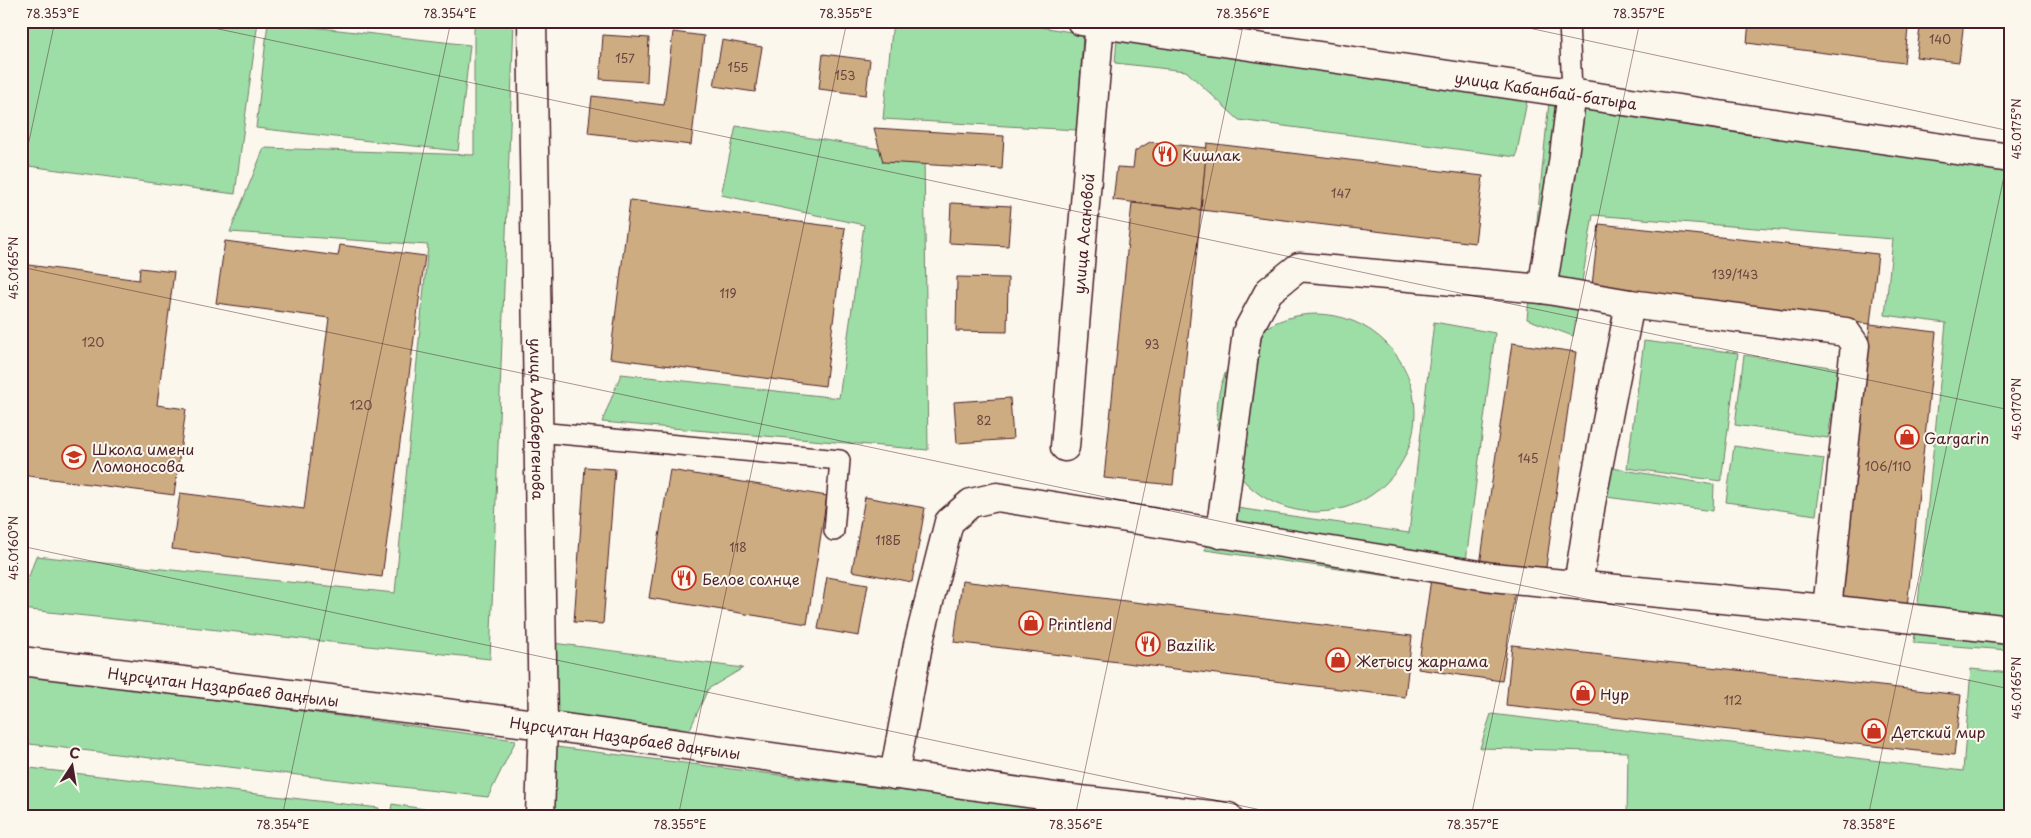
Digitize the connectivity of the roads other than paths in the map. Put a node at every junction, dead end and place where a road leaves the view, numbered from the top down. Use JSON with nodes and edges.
{"nodes":[{"id":1,"x":532,"y":21,"type":"edge"},
{"id":2,"x":1569,"y":21,"type":"edge"},
{"id":3,"x":1094,"y":22,"type":"edge"},
{"id":4,"x":1572,"y":92,"type":"junction"},
{"id":5,"x":2010,"y":158,"type":"edge"},
{"id":6,"x":1542,"y":289,"type":"junction"},
{"id":7,"x":1630,"y":304,"type":"junction"},
{"id":8,"x":538,"y":432,"type":"junction"},
{"id":9,"x":1064,"y":447,"type":"dead end"},
{"id":10,"x":834,"y":531,"type":"dead end"},
{"id":11,"x":1220,"y":534,"type":"junction"},
{"id":12,"x":1578,"y":585,"type":"junction"},
{"id":13,"x":1827,"y":609,"type":"junction"},
{"id":14,"x":2010,"y":630,"type":"edge"},
{"id":15,"x":21,"y":661,"type":"edge"},
{"id":16,"x":543,"y":725,"type":"junction"},
{"id":17,"x":894,"y":775,"type":"junction"},
{"id":18,"x":1062,"y":808,"type":"edge"},
{"id":19,"x":540,"y":817,"type":"edge"},
{"id":20,"x":1228,"y":817,"type":"edge"}],
"edges":[{"from":1,"to":8,"type":"street","name":"улица Алдабергенова"},
{"from":2,"to":4,"type":"lane"},
{"from":3,"to":4,"type":"street","name":"улица Кабанбай-батыра"},
{"from":3,"to":9,"type":"street","name":"улица Асановой"},
{"from":4,"to":5,"type":"street","name":"улица Кабанбай-батыра"},
{"from":4,"to":6,"type":"street"},
{"from":6,"to":7,"type":"street"},
{"from":6,"to":11,"type":"street"},
{"from":7,"to":12,"type":"street"},
{"from":7,"to":13,"type":"street"},
{"from":8,"to":10,"type":"lane"},
{"from":8,"to":16,"type":"street","name":"улица Алдабергенова"},
{"from":11,"to":12,"type":"street"},
{"from":11,"to":17,"type":"street"},
{"from":12,"to":13,"type":"street"},
{"from":13,"to":14,"type":"street"},
{"from":15,"to":16,"type":"street","name":"Нұрсұлтан Назарбаев даңғылы"},
{"from":16,"to":17,"type":"street","name":"Нұрсұлтан Назарбаев даңғылы"},
{"from":16,"to":19,"type":"street","name":"улица Алдабергенова"},
{"from":17,"to":18,"type":"street","name":"Нұрсұлтан Назарбаев даңғылы"},
{"from":18,"to":20,"type":"street","name":"Нұрсұлтан Назарбаев даңғылы"}]}
